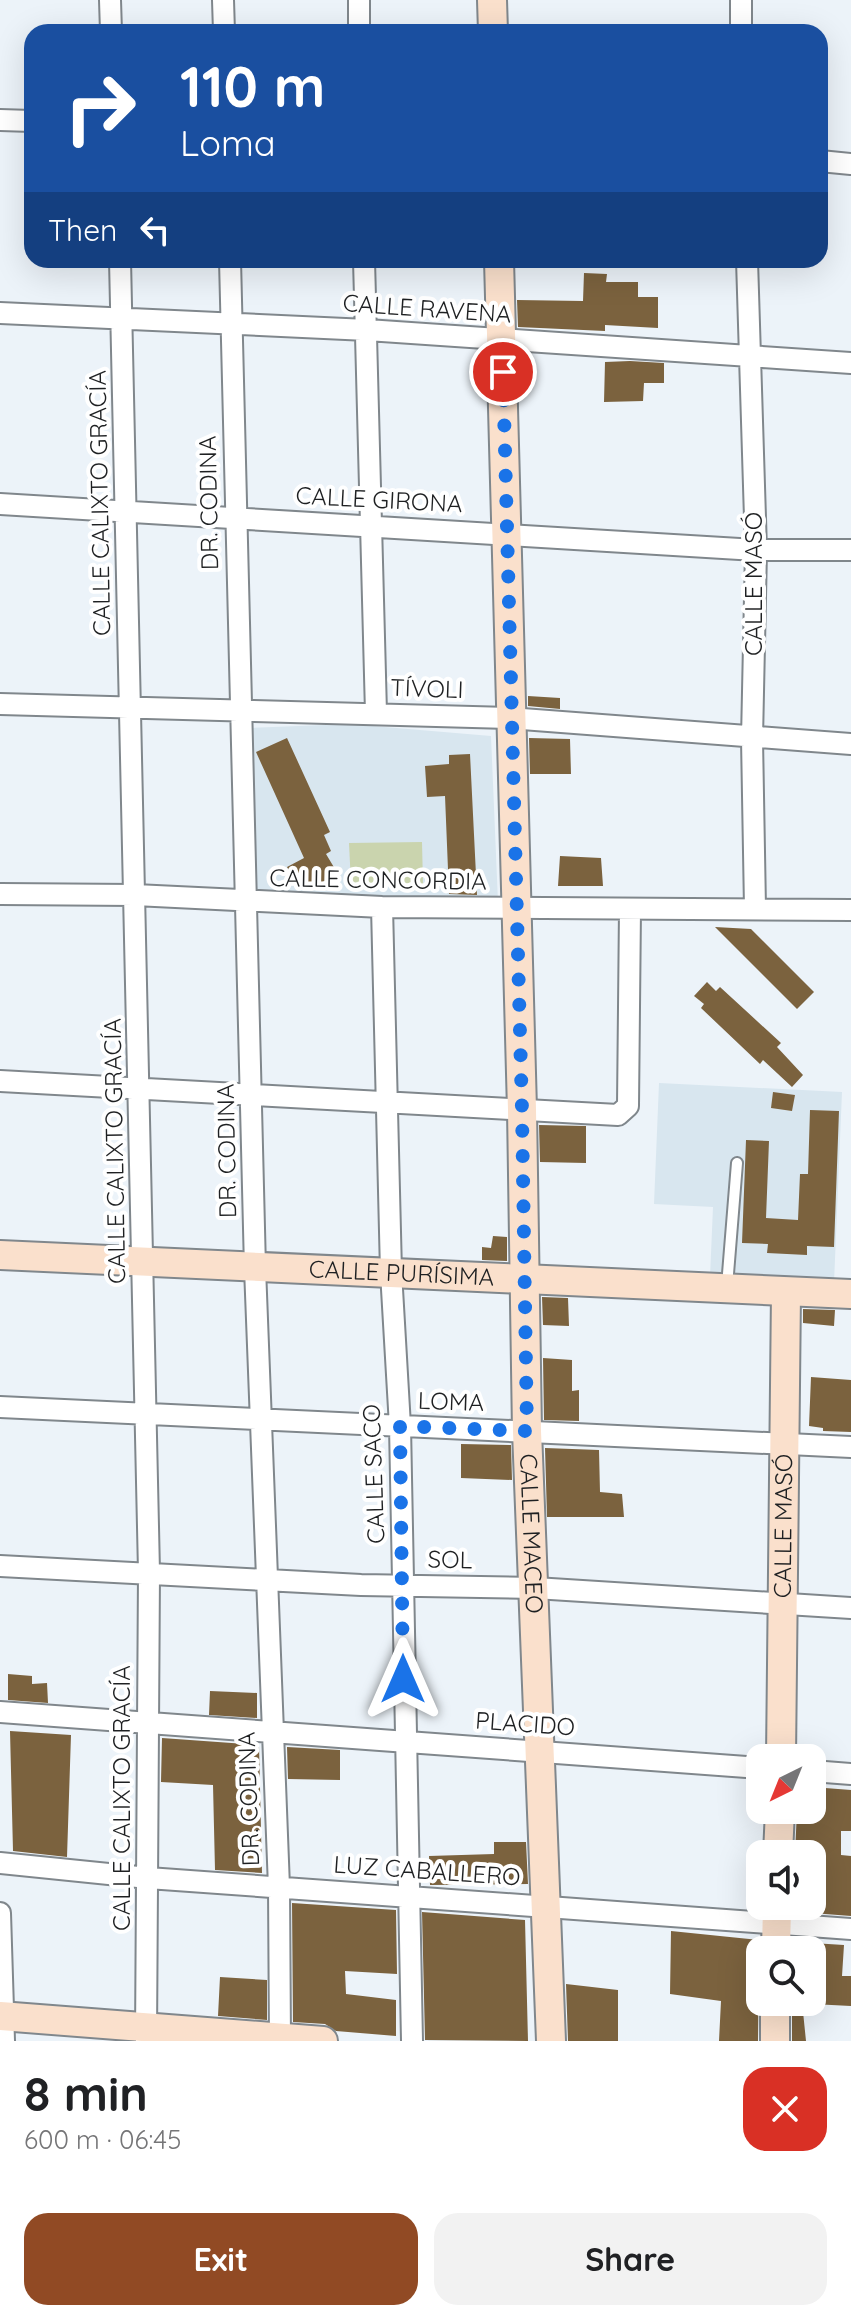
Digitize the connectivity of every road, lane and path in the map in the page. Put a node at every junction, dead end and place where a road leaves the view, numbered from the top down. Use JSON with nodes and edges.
{"nodes":[{"id":1,"x":110,"y":0,"type":"edge"},
{"id":2,"x":223,"y":0,"type":"edge"},
{"id":3,"x":359,"y":0,"type":"edge"},
{"id":4,"x":492,"y":0,"type":"edge"},
{"id":5,"x":741,"y":0,"type":"edge"},
{"id":6,"x":111,"y":24,"type":"edge"},
{"id":7,"x":224,"y":24,"type":"edge"},
{"id":8,"x":359,"y":24,"type":"edge"},
{"id":9,"x":493,"y":24,"type":"edge"},
{"id":10,"x":741,"y":24,"type":"edge"},
{"id":11,"x":0,"y":120,"type":"edge"},
{"id":12,"x":24,"y":121,"type":"edge"},
{"id":13,"x":828,"y":162,"type":"edge"},
{"id":14,"x":851,"y":164,"type":"edge"},
{"id":15,"x":120,"y":268,"type":"edge"},
{"id":16,"x":230,"y":268,"type":"edge"},
{"id":17,"x":364,"y":268,"type":"edge"},
{"id":18,"x":499,"y":268,"type":"edge"},
{"id":19,"x":747,"y":268,"type":"edge"},
{"id":20,"x":0,"y":313,"type":"edge"},
{"id":21,"x":123,"y":321,"type":"junction"},
{"id":22,"x":232,"y":324,"type":"junction"},
{"id":23,"x":367,"y":330,"type":"junction"},
{"id":24,"x":502,"y":340,"type":"junction"},
{"id":25,"x":750,"y":356,"type":"junction"},
{"id":26,"x":851,"y":363,"type":"edge"},
{"id":27,"x":0,"y":504,"type":"edge"},
{"id":28,"x":125,"y":510,"type":"junction"},
{"id":29,"x":235,"y":517,"type":"junction"},
{"id":30,"x":370,"y":529,"type":"junction"},
{"id":31,"x":505,"y":532,"type":"junction"},
{"id":32,"x":756,"y":550,"type":"junction"},
{"id":33,"x":851,"y":550,"type":"edge"},
{"id":34,"x":0,"y":704,"type":"edge"},
{"id":35,"x":130,"y":708,"type":"junction"},
{"id":36,"x":241,"y":710,"type":"junction"},
{"id":37,"x":376,"y":713,"type":"junction"},
{"id":38,"x":509,"y":718,"type":"junction"},
{"id":39,"x":752,"y":739,"type":"junction"},
{"id":40,"x":851,"y":744,"type":"edge"},
{"id":41,"x":0,"y":894,"type":"edge"},
{"id":42,"x":135,"y":895,"type":"junction"},
{"id":43,"x":247,"y":903,"type":"junction"},
{"id":44,"x":382,"y":907,"type":"junction"},
{"id":45,"x":755,"y":908,"type":"junction"},
{"id":46,"x":515,"y":909,"type":"junction"},
{"id":47,"x":630,"y":909,"type":"junction"},
{"id":48,"x":851,"y":910,"type":"edge"},
{"id":49,"x":0,"y":1081,"type":"edge"},
{"id":50,"x":141,"y":1088,"type":"junction"},
{"id":51,"x":252,"y":1095,"type":"junction"},
{"id":52,"x":386,"y":1100,"type":"junction"},
{"id":53,"x":522,"y":1110,"type":"junction"},
{"id":54,"x":737,"y":1163,"type":"dead end"},
{"id":55,"x":0,"y":1255,"type":"edge"},
{"id":56,"x":144,"y":1261,"type":"junction"},
{"id":57,"x":255,"y":1268,"type":"junction"},
{"id":58,"x":391,"y":1272,"type":"junction"},
{"id":59,"x":524,"y":1278,"type":"junction"},
{"id":60,"x":726,"y":1288,"type":"junction"},
{"id":61,"x":786,"y":1292,"type":"junction"},
{"id":62,"x":851,"y":1294,"type":"edge"},
{"id":63,"x":0,"y":1407,"type":"edge"},
{"id":64,"x":145,"y":1415,"type":"junction"},
{"id":65,"x":262,"y":1419,"type":"junction"},
{"id":66,"x":400,"y":1426,"type":"junction"},
{"id":67,"x":527,"y":1431,"type":"junction"},
{"id":68,"x":784,"y":1444,"type":"junction"},
{"id":69,"x":851,"y":1447,"type":"edge"},
{"id":70,"x":0,"y":1566,"type":"edge"},
{"id":71,"x":149,"y":1572,"type":"junction"},
{"id":72,"x":269,"y":1579,"type":"junction"},
{"id":73,"x":403,"y":1585,"type":"junction"},
{"id":74,"x":535,"y":1588,"type":"junction"},
{"id":75,"x":781,"y":1605,"type":"junction"},
{"id":76,"x":851,"y":1608,"type":"edge"},
{"id":77,"x":0,"y":1712,"type":"edge"},
{"id":78,"x":147,"y":1724,"type":"junction"},
{"id":79,"x":273,"y":1735,"type":"junction"},
{"id":80,"x":404,"y":1742,"type":"junction"},
{"id":81,"x":781,"y":1744,"type":"edge"},
{"id":82,"x":542,"y":1750,"type":"junction"},
{"id":83,"x":746,"y":1767,"type":"edge"},
{"id":84,"x":826,"y":1772,"type":"edge"},
{"id":85,"x":851,"y":1774,"type":"edge"},
{"id":86,"x":0,"y":1863,"type":"edge"},
{"id":87,"x":148,"y":1878,"type":"junction"},
{"id":88,"x":279,"y":1887,"type":"junction"},
{"id":89,"x":410,"y":1896,"type":"junction"},
{"id":90,"x":547,"y":1905,"type":"junction"},
{"id":91,"x":0,"y":1913,"type":"edge"},
{"id":92,"x":776,"y":1927,"type":"edge"},
{"id":93,"x":851,"y":1929,"type":"edge"},
{"id":94,"x":775,"y":2016,"type":"edge"},
{"id":95,"x":3,"y":2025,"type":"edge"},
{"id":96,"x":146,"y":2034,"type":"edge"},
{"id":97,"x":280,"y":2039,"type":"edge"},
{"id":98,"x":323,"y":2041,"type":"edge"},
{"id":99,"x":412,"y":2041,"type":"edge"},
{"id":100,"x":551,"y":2041,"type":"edge"},
{"id":101,"x":775,"y":2041,"type":"edge"}],
"edges":[{"from":1,"to":6,"type":"street"},
{"from":2,"to":7,"type":"street"},
{"from":3,"to":8,"type":"street"},
{"from":4,"to":9,"type":"street"},
{"from":5,"to":10,"type":"street"},
{"from":11,"to":12,"type":"street"},
{"from":13,"to":14,"type":"street"},
{"from":15,"to":21,"type":"street","name":"CALLE CALIXTO GRACÍA"},
{"from":16,"to":22,"type":"street","name":"DR. CODINA"},
{"from":17,"to":23,"type":"street"},
{"from":18,"to":24,"type":"street","name":"CALLE MACEO"},
{"from":19,"to":25,"type":"street","name":"CALLE MASÓ"},
{"from":20,"to":21,"type":"street","name":"CALLE RAVENA"},
{"from":21,"to":22,"type":"street","name":"CALLE RAVENA"},
{"from":21,"to":28,"type":"street","name":"CALLE CALIXTO GRACÍA"},
{"from":22,"to":23,"type":"street","name":"CALLE RAVENA"},
{"from":22,"to":29,"type":"street","name":"DR. CODINA"},
{"from":23,"to":24,"type":"street","name":"CALLE RAVENA"},
{"from":23,"to":30,"type":"street"},
{"from":24,"to":25,"type":"street","name":"CALLE RAVENA"},
{"from":24,"to":31,"type":"street","name":"CALLE MACEO"},
{"from":25,"to":26,"type":"street","name":"CALLE RAVENA"},
{"from":25,"to":32,"type":"street","name":"CALLE MASÓ"},
{"from":27,"to":28,"type":"street","name":"CALLE GIRONA"},
{"from":28,"to":29,"type":"street","name":"CALLE GIRONA"},
{"from":28,"to":35,"type":"street","name":"CALLE CALIXTO GRACÍA"},
{"from":29,"to":30,"type":"street","name":"CALLE GIRONA"},
{"from":29,"to":36,"type":"street","name":"DR. CODINA"},
{"from":30,"to":31,"type":"street","name":"CALLE GIRONA"},
{"from":30,"to":37,"type":"street"},
{"from":31,"to":32,"type":"street","name":"CALLE GIRONA"},
{"from":31,"to":38,"type":"street","name":"CALLE MACEO"},
{"from":32,"to":33,"type":"street","name":"CALLE GIRONA"},
{"from":32,"to":39,"type":"street","name":"CALLE MASÓ"},
{"from":34,"to":35,"type":"street","name":"TÍVOLI"},
{"from":35,"to":36,"type":"street","name":"TÍVOLI"},
{"from":35,"to":42,"type":"street","name":"CALLE CALIXTO GRACÍA"},
{"from":36,"to":37,"type":"street","name":"TÍVOLI"},
{"from":36,"to":43,"type":"street","name":"DR. CODINA"},
{"from":37,"to":38,"type":"street","name":"TÍVOLI"},
{"from":38,"to":39,"type":"street","name":"TÍVOLI"},
{"from":38,"to":46,"type":"street","name":"CALLE MACEO"},
{"from":39,"to":40,"type":"street","name":"TÍVOLI"},
{"from":39,"to":45,"type":"street","name":"CALLE MASÓ"},
{"from":41,"to":42,"type":"street","name":"CALLE CONCORDIA"},
{"from":42,"to":43,"type":"street","name":"CALLE CONCORDIA"},
{"from":42,"to":50,"type":"street","name":"CALLE CALIXTO GRACÍA"},
{"from":43,"to":44,"type":"street","name":"CALLE CONCORDIA"},
{"from":43,"to":51,"type":"street","name":"DR. CODINA"},
{"from":44,"to":46,"type":"street","name":"CALLE CONCORDIA"},
{"from":44,"to":52,"type":"street","name":"CALLE SACO"},
{"from":45,"to":47,"type":"street","name":"CALLE CONCORDIA"},
{"from":45,"to":48,"type":"street","name":"CALLE CONCORDIA"},
{"from":46,"to":47,"type":"street","name":"CALLE CONCORDIA"},
{"from":46,"to":53,"type":"street","name":"CALLE MACEO"},
{"from":47,"to":53,"type":"street"},
{"from":49,"to":50,"type":"street"},
{"from":50,"to":51,"type":"street"},
{"from":50,"to":56,"type":"street","name":"CALLE CALIXTO GRACÍA"},
{"from":51,"to":52,"type":"street"},
{"from":51,"to":57,"type":"street","name":"DR. CODINA"},
{"from":52,"to":53,"type":"street"},
{"from":52,"to":58,"type":"street","name":"CALLE SACO"},
{"from":53,"to":59,"type":"street","name":"CALLE MACEO"},
{"from":54,"to":60,"type":"lane"},
{"from":55,"to":56,"type":"street","name":"CALLE PURÍSIMA"},
{"from":56,"to":57,"type":"street","name":"CALLE PURÍSIMA"},
{"from":56,"to":64,"type":"street","name":"CALLE CALIXTO GRACÍA"},
{"from":57,"to":58,"type":"street","name":"CALLE PURÍSIMA"},
{"from":57,"to":65,"type":"street","name":"DR. CODINA"},
{"from":58,"to":59,"type":"street","name":"CALLE PURÍSIMA"},
{"from":58,"to":66,"type":"street","name":"CALLE SACO"},
{"from":59,"to":60,"type":"street","name":"CALLE PURÍSIMA"},
{"from":59,"to":67,"type":"street","name":"CALLE MACEO"},
{"from":60,"to":61,"type":"street","name":"CALLE PURÍSIMA"},
{"from":61,"to":62,"type":"street","name":"CALLE PURÍSIMA"},
{"from":61,"to":68,"type":"street","name":"CALLE MASÓ"},
{"from":63,"to":64,"type":"street","name":"LOMA"},
{"from":64,"to":65,"type":"street","name":"LOMA"},
{"from":64,"to":71,"type":"street","name":"CALLE CALIXTO GRACÍA"},
{"from":65,"to":66,"type":"street","name":"LOMA"},
{"from":65,"to":72,"type":"street","name":"DR. CODINA"},
{"from":66,"to":67,"type":"street","name":"LOMA"},
{"from":66,"to":73,"type":"street","name":"CALLE SACO"},
{"from":67,"to":68,"type":"street","name":"LOMA"},
{"from":67,"to":74,"type":"street","name":"CALLE MACEO"},
{"from":68,"to":69,"type":"street","name":"LOMA"},
{"from":68,"to":75,"type":"street","name":"CALLE MASÓ"},
{"from":70,"to":71,"type":"street","name":"SOL"},
{"from":71,"to":72,"type":"street","name":"SOL"},
{"from":71,"to":78,"type":"street","name":"CALLE CALIXTO GRACÍA"},
{"from":72,"to":73,"type":"street","name":"SOL"},
{"from":72,"to":79,"type":"street","name":"DR. CODINA"},
{"from":73,"to":74,"type":"street","name":"SOL"},
{"from":73,"to":80,"type":"street","name":"CALLE SACO"},
{"from":74,"to":75,"type":"street","name":"SOL"},
{"from":74,"to":82,"type":"street","name":"CALLE MACEO"},
{"from":75,"to":76,"type":"street","name":"SOL"},
{"from":75,"to":81,"type":"street","name":"CALLE MASÓ"},
{"from":77,"to":78,"type":"street","name":"PLACIDO"},
{"from":78,"to":79,"type":"street","name":"PLACIDO"},
{"from":78,"to":87,"type":"street","name":"CALLE CALIXTO GRACÍA"},
{"from":79,"to":80,"type":"street","name":"PLACIDO"},
{"from":79,"to":88,"type":"street","name":"DR. CODINA"},
{"from":80,"to":82,"type":"street","name":"PLACIDO"},
{"from":80,"to":89,"type":"street","name":"CALLE SACO"},
{"from":82,"to":83,"type":"street","name":"PLACIDO"},
{"from":82,"to":90,"type":"street","name":"CALLE MACEO"},
{"from":84,"to":85,"type":"street"},
{"from":86,"to":87,"type":"street","name":"LUZ CABALLERO"},
{"from":87,"to":88,"type":"street","name":"LUZ CABALLERO"},
{"from":87,"to":96,"type":"street","name":"CALLE CALIXTO GRACÍA"},
{"from":88,"to":89,"type":"street","name":"LUZ CABALLERO"},
{"from":88,"to":97,"type":"street","name":"DR. CODINA"},
{"from":89,"to":90,"type":"street","name":"LUZ CABALLERO"},
{"from":89,"to":99,"type":"street","name":"CALLE SACO"},
{"from":90,"to":92,"type":"street","name":"LUZ CABALLERO"},
{"from":90,"to":100,"type":"street","name":"CALLE MACEO"},
{"from":91,"to":95,"type":"street"},
{"from":92,"to":93,"type":"street","name":"LUZ CABALLERO"},
{"from":94,"to":101,"type":"street"},
{"from":95,"to":96,"type":"street"},
{"from":96,"to":97,"type":"street"},
{"from":97,"to":98,"type":"street"}]}
